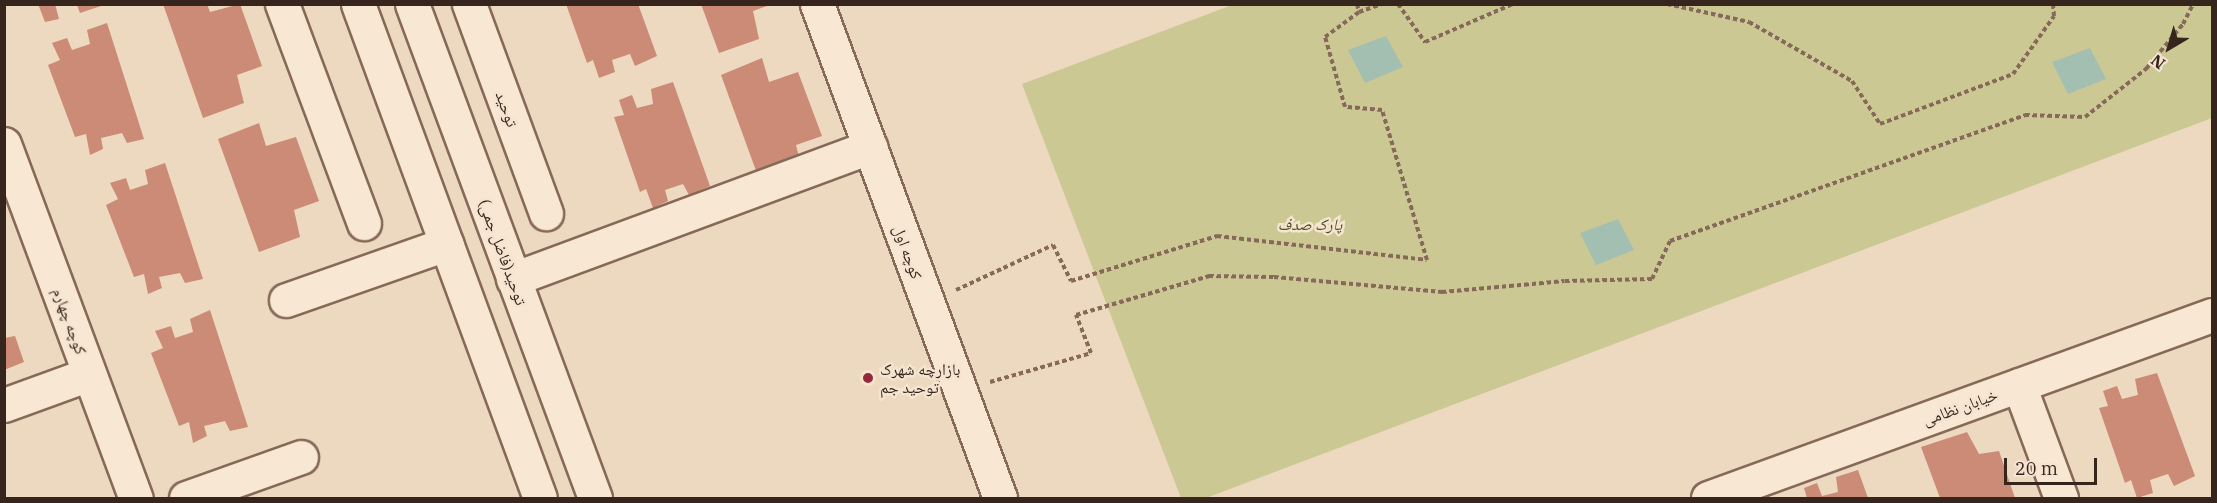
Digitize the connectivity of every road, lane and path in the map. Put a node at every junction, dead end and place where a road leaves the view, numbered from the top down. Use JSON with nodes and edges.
{"nodes":[{"id":1,"x":282,"y":4,"type":"edge"},
{"id":2,"x":358,"y":4,"type":"edge"},
{"id":3,"x":412,"y":4,"type":"edge"},
{"id":4,"x":470,"y":4,"type":"edge"},
{"id":5,"x":817,"y":4,"type":"edge"},
{"id":6,"x":1357,"y":4,"type":"edge"},
{"id":7,"x":1382,"y":4,"type":"edge"},
{"id":8,"x":1398,"y":4,"type":"edge"},
{"id":9,"x":1513,"y":4,"type":"edge"},
{"id":10,"x":1667,"y":4,"type":"edge"},
{"id":11,"x":2053,"y":4,"type":"edge"},
{"id":12,"x":2193,"y":4,"type":"edge"},
{"id":13,"x":1359,"y":12,"type":"junction"},
{"id":14,"x":444,"y":91,"type":"junction"},
{"id":15,"x":396,"y":108,"type":"junction"},
{"id":16,"x":4,"y":144,"type":"edge"},
{"id":17,"x":870,"y":147,"type":"junction"},
{"id":18,"x":546,"y":213,"type":"dead end"},
{"id":19,"x":364,"y":223,"type":"dead end"},
{"id":20,"x":446,"y":244,"type":"junction"},
{"id":21,"x":513,"y":279,"type":"junction"},
{"id":22,"x":286,"y":300,"type":"dead end"},
{"id":23,"x":927,"y":303,"type":"junction"},
{"id":24,"x":2212,"y":315,"type":"edge"},
{"id":25,"x":90,"y":374,"type":"junction"},
{"id":26,"x":2019,"y":385,"type":"junction"},
{"id":27,"x":960,"y":390,"type":"junction"},
{"id":28,"x":4,"y":405,"type":"edge"},
{"id":29,"x":300,"y":457,"type":"dead end"},
{"id":30,"x":136,"y":498,"type":"edge"},
{"id":31,"x":186,"y":498,"type":"edge"},
{"id":32,"x":540,"y":498,"type":"edge"},
{"id":33,"x":595,"y":498,"type":"edge"},
{"id":34,"x":1000,"y":498,"type":"edge"},
{"id":35,"x":1712,"y":498,"type":"edge"},
{"id":36,"x":2061,"y":498,"type":"edge"}],
"edges":[{"from":1,"to":19,"type":"street"},
{"from":2,"to":15,"type":"street"},
{"from":3,"to":14,"type":"street","name":"توحید(فاضل جمی)"},
{"from":4,"to":18,"type":"street","name":"توحید"},
{"from":5,"to":17,"type":"street","name":"کوچه اول"},
{"from":6,"to":13,"type":"path"},
{"from":7,"to":13,"type":"path"},
{"from":8,"to":9,"type":"path"},
{"from":10,"to":11,"type":"path"},
{"from":12,"to":27,"type":"path"},
{"from":13,"to":23,"type":"path"},
{"from":14,"to":15,"type":"street"},
{"from":14,"to":21,"type":"street","name":"توحید(فاضل جمی)"},
{"from":15,"to":20,"type":"street"},
{"from":16,"to":25,"type":"street","name":"کوچه چهارم"},
{"from":17,"to":21,"type":"street"},
{"from":17,"to":23,"type":"street","name":"کوچه اول"},
{"from":20,"to":22,"type":"street"},
{"from":20,"to":32,"type":"street"},
{"from":21,"to":33,"type":"street","name":"توحید(فاضل جمی)"},
{"from":23,"to":27,"type":"street","name":"کوچه اول"},
{"from":24,"to":26,"type":"street","name":"خیابان نظامی"},
{"from":25,"to":28,"type":"street"},
{"from":25,"to":30,"type":"street","name":"کوچه چهارم"},
{"from":26,"to":35,"type":"street","name":"خیابان نظامی"},
{"from":26,"to":36,"type":"street"},
{"from":27,"to":34,"type":"street","name":"کوچه اول"},
{"from":29,"to":31,"type":"street"}]}
